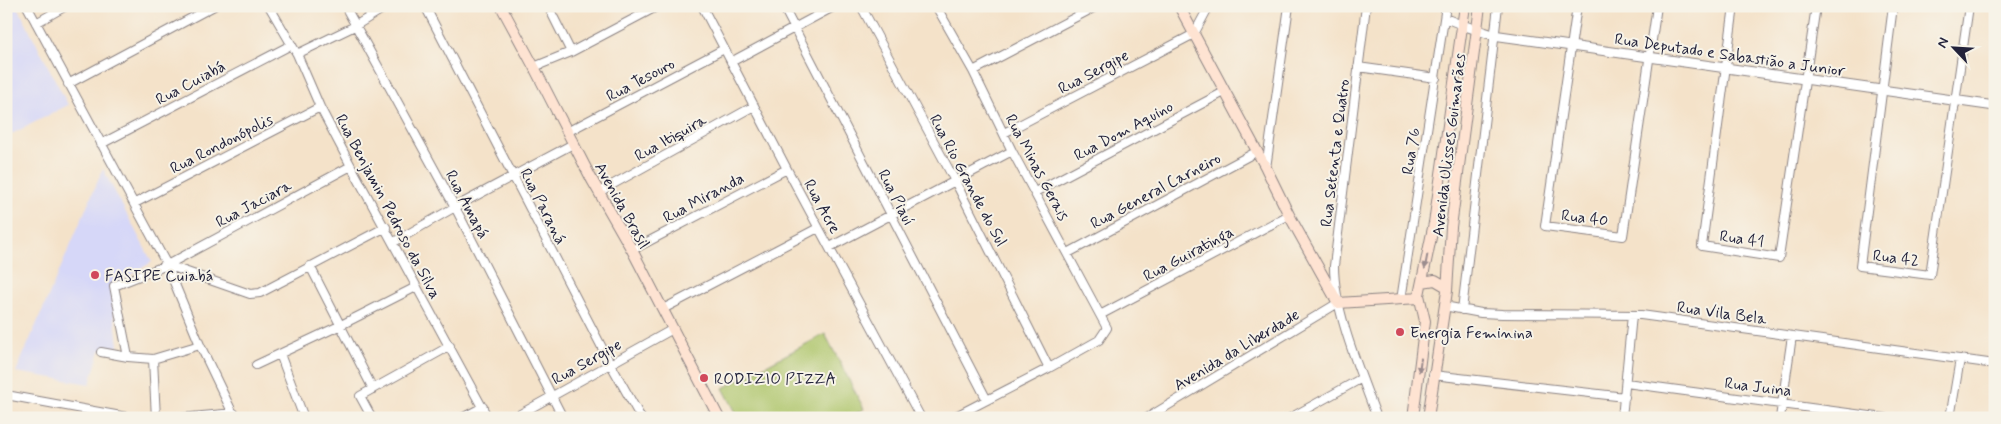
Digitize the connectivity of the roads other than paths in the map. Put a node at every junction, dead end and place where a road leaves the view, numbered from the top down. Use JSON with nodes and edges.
{"nodes":[{"id":1,"x":27,"y":6,"type":"edge"},
{"id":2,"x":66,"y":6,"type":"edge"},
{"id":3,"x":214,"y":6,"type":"edge"},
{"id":4,"x":269,"y":6,"type":"edge"},
{"id":5,"x":345,"y":6,"type":"edge"},
{"id":6,"x":387,"y":6,"type":"edge"},
{"id":7,"x":425,"y":6,"type":"edge"},
{"id":8,"x":501,"y":6,"type":"edge"},
{"id":9,"x":548,"y":6,"type":"edge"},
{"id":10,"x":658,"y":6,"type":"edge"},
{"id":11,"x":702,"y":6,"type":"edge"},
{"id":12,"x":782,"y":6,"type":"edge"},
{"id":13,"x":835,"y":6,"type":"edge"},
{"id":14,"x":860,"y":6,"type":"edge"},
{"id":15,"x":1097,"y":6,"type":"edge"},
{"id":16,"x":1179,"y":6,"type":"edge"},
{"id":17,"x":1209,"y":6,"type":"edge"},
{"id":18,"x":1289,"y":6,"type":"edge"},
{"id":19,"x":1366,"y":6,"type":"edge"},
{"id":20,"x":1446,"y":6,"type":"edge"},
{"id":21,"x":1465,"y":6,"type":"edge"},
{"id":22,"x":1480,"y":6,"type":"edge"},
{"id":23,"x":1498,"y":6,"type":"edge"},
{"id":24,"x":1577,"y":6,"type":"edge"},
{"id":25,"x":1657,"y":6,"type":"edge"},
{"id":26,"x":1734,"y":6,"type":"edge"},
{"id":27,"x":1816,"y":6,"type":"edge"},
{"id":28,"x":1893,"y":6,"type":"edge"},
{"id":29,"x":1969,"y":6,"type":"edge"},
{"id":30,"x":940,"y":7,"type":"edge"},
{"id":31,"x":1445,"y":18,"type":"junction"},
{"id":32,"x":36,"y":23,"type":"junction"},
{"id":33,"x":1462,"y":25,"type":"junction"},
{"id":34,"x":355,"y":26,"type":"junction"},
{"id":35,"x":794,"y":27,"type":"junction"},
{"id":36,"x":1477,"y":31,"type":"junction"},
{"id":37,"x":1194,"y":34,"type":"junction"},
{"id":38,"x":1494,"y":35,"type":"junction"},
{"id":39,"x":291,"y":45,"type":"junction"},
{"id":40,"x":1571,"y":46,"type":"junction"},
{"id":41,"x":724,"y":49,"type":"junction"},
{"id":42,"x":571,"y":52,"type":"junction"},
{"id":43,"x":297,"y":54,"type":"junction"},
{"id":44,"x":1649,"y":57,"type":"junction"},
{"id":45,"x":731,"y":62,"type":"junction"},
{"id":46,"x":534,"y":67,"type":"junction"},
{"id":47,"x":1358,"y":68,"type":"junction"},
{"id":48,"x":1725,"y":68,"type":"junction"},
{"id":49,"x":973,"y":71,"type":"junction"},
{"id":50,"x":1436,"y":78,"type":"junction"},
{"id":51,"x":1806,"y":79,"type":"junction"},
{"id":52,"x":68,"y":84,"type":"junction"},
{"id":53,"x":1882,"y":90,"type":"junction"},
{"id":54,"x":1224,"y":92,"type":"junction"},
{"id":55,"x":1955,"y":101,"type":"junction"},
{"id":56,"x":754,"y":106,"type":"junction"},
{"id":57,"x":1995,"y":106,"type":"edge"},
{"id":58,"x":320,"y":107,"type":"junction"},
{"id":59,"x":567,"y":132,"type":"junction"},
{"id":60,"x":1004,"y":133,"type":"junction"},
{"id":61,"x":101,"y":144,"type":"junction"},
{"id":62,"x":573,"y":144,"type":"junction"},
{"id":63,"x":1012,"y":151,"type":"junction"},
{"id":64,"x":1256,"y":152,"type":"junction"},
{"id":65,"x":351,"y":166,"type":"junction"},
{"id":66,"x":787,"y":168,"type":"junction"},
{"id":67,"x":1266,"y":168,"type":"junction"},
{"id":68,"x":514,"y":177,"type":"junction"},
{"id":69,"x":955,"y":181,"type":"junction"},
{"id":70,"x":600,"y":192,"type":"junction"},
{"id":71,"x":1035,"y":192,"type":"junction"},
{"id":72,"x":135,"y":203,"type":"junction"},
{"id":73,"x":455,"y":207,"type":"junction"},
{"id":74,"x":1289,"y":215,"type":"junction"},
{"id":75,"x":891,"y":216,"type":"junction"},
{"id":76,"x":386,"y":226,"type":"junction"},
{"id":77,"x":818,"y":228,"type":"junction"},
{"id":78,"x":394,"y":242,"type":"junction"},
{"id":79,"x":830,"y":247,"type":"junction"},
{"id":80,"x":632,"y":250,"type":"junction"},
{"id":81,"x":1068,"y":253,"type":"junction"},
{"id":82,"x":167,"y":265,"type":"junction"},
{"id":83,"x":310,"y":266,"type":"junction"},
{"id":84,"x":1422,"y":282,"type":"junction"},
{"id":85,"x":416,"y":286,"type":"junction"},
{"id":86,"x":1447,"y":287,"type":"junction"},
{"id":87,"x":1401,"y":300,"type":"junction"},
{"id":88,"x":1421,"y":302,"type":"junction"},
{"id":89,"x":1338,"y":303,"type":"junction"},
{"id":90,"x":1444,"y":306,"type":"junction"},
{"id":91,"x":663,"y":310,"type":"junction"},
{"id":92,"x":1462,"y":310,"type":"junction"},
{"id":93,"x":1100,"y":314,"type":"junction"},
{"id":94,"x":1632,"y":315,"type":"junction"},
{"id":95,"x":341,"y":326,"type":"junction"},
{"id":96,"x":673,"y":329,"type":"junction"},
{"id":97,"x":1792,"y":336,"type":"junction"},
{"id":98,"x":200,"y":345,"type":"junction"},
{"id":99,"x":450,"y":346,"type":"junction"},
{"id":100,"x":101,"y":352,"type":"dead end"},
{"id":101,"x":280,"y":354,"type":"junction"},
{"id":102,"x":128,"y":357,"type":"junction"},
{"id":103,"x":153,"y":359,"type":"junction"},
{"id":104,"x":1960,"y":359,"type":"junction"},
{"id":105,"x":610,"y":363,"type":"junction"},
{"id":106,"x":1995,"y":364,"type":"edge"},
{"id":107,"x":256,"y":365,"type":"dead end"},
{"id":108,"x":1049,"y":368,"type":"junction"},
{"id":109,"x":1433,"y":375,"type":"junction"},
{"id":110,"x":1362,"y":378,"type":"junction"},
{"id":111,"x":1626,"y":383,"type":"junction"},
{"id":112,"x":373,"y":389,"type":"junction"},
{"id":113,"x":6,"y":395,"type":"edge"},
{"id":114,"x":551,"y":396,"type":"junction"},
{"id":115,"x":1625,"y":397,"type":"junction"},
{"id":116,"x":987,"y":400,"type":"junction"},
{"id":117,"x":1782,"y":403,"type":"junction"},
{"id":118,"x":482,"y":407,"type":"junction"},
{"id":119,"x":234,"y":415,"type":"edge"},
{"id":120,"x":132,"y":418,"type":"edge"},
{"id":121,"x":156,"y":418,"type":"edge"},
{"id":122,"x":181,"y":418,"type":"edge"},
{"id":123,"x":304,"y":418,"type":"edge"},
{"id":124,"x":372,"y":418,"type":"edge"},
{"id":125,"x":462,"y":418,"type":"edge"},
{"id":126,"x":488,"y":418,"type":"edge"},
{"id":127,"x":513,"y":418,"type":"edge"},
{"id":128,"x":563,"y":418,"type":"edge"},
{"id":129,"x":641,"y":418,"type":"edge"},
{"id":130,"x":719,"y":418,"type":"edge"},
{"id":131,"x":921,"y":418,"type":"edge"},
{"id":132,"x":952,"y":418,"type":"edge"},
{"id":133,"x":1148,"y":418,"type":"edge"},
{"id":134,"x":1290,"y":418,"type":"edge"},
{"id":135,"x":1377,"y":418,"type":"edge"},
{"id":136,"x":1413,"y":418,"type":"edge"},
{"id":137,"x":1428,"y":418,"type":"edge"},
{"id":138,"x":1622,"y":418,"type":"edge"},
{"id":139,"x":1780,"y":418,"type":"edge"},
{"id":140,"x":1885,"y":418,"type":"edge"},
{"id":141,"x":1950,"y":418,"type":"edge"}],
"edges":[{"from":1,"to":32,"type":"street"},
{"from":2,"to":32,"type":"street"},
{"from":3,"to":52,"type":"street"},
{"from":4,"to":39,"type":"street","name":"Rua Benjamin Pedroso da Silva"},
{"from":5,"to":34,"type":"street","name":"Rua Amapá"},
{"from":6,"to":34,"type":"street"},
{"from":7,"to":68,"type":"street","name":"Rua Paraná"},
{"from":8,"to":46,"type":"main road","name":"Avenida Brasil"},
{"from":9,"to":42,"type":"street"},
{"from":10,"to":42,"type":"street"},
{"from":11,"to":41,"type":"street","name":"Rua Acre"},
{"from":12,"to":35,"type":"street","name":"Rua Piauí"},
{"from":13,"to":35,"type":"street"},
{"from":14,"to":69,"type":"street","name":"Rua Rio Grande do Sul"},
{"from":15,"to":49,"type":"street"},
{"from":16,"to":37,"type":"main road"},
{"from":17,"to":37,"type":"street"},
{"from":18,"to":67,"type":"street"},
{"from":19,"to":47,"type":"street","name":"Rua Setenta e Quatro"},
{"from":20,"to":31,"type":"street","name":"Rua 76"},
{"from":21,"to":33,"type":"main road","name":"Avenida Ulisses Guimarães"},
{"from":22,"to":36,"type":"main road","name":"Avenida Ulisses Guimarães"},
{"from":23,"to":38,"type":"street"},
{"from":24,"to":40,"type":"street"},
{"from":25,"to":44,"type":"street"},
{"from":26,"to":48,"type":"street"},
{"from":27,"to":51,"type":"street"},
{"from":28,"to":53,"type":"street"},
{"from":29,"to":55,"type":"street"},
{"from":30,"to":49,"type":"street","name":"Rua Minas Gerais"},
{"from":31,"to":33,"type":"street"},
{"from":31,"to":50,"type":"street","name":"Rua 76"},
{"from":32,"to":52,"type":"street"},
{"from":33,"to":36,"type":"street","name":"Rua Deputado e Sabastião a Junior"},
{"from":33,"to":84,"type":"main road","name":"Avenida Ulisses Guimarães","one_way":true},
{"from":34,"to":43,"type":"street"},
{"from":34,"to":73,"type":"street","name":"Rua Amapá"},
{"from":35,"to":45,"type":"street"},
{"from":35,"to":75,"type":"street","name":"Rua Piauí"},
{"from":36,"to":38,"type":"street","name":"Rua Deputado e Sabastião a Junior"},
{"from":36,"to":86,"type":"main road","name":"Avenida Ulisses Guimarães"},
{"from":37,"to":54,"type":"main road"},
{"from":37,"to":60,"type":"street","name":"Rua Sergipe"},
{"from":38,"to":40,"type":"street","name":"Rua Deputado e Sabastião a Junior"},
{"from":38,"to":92,"type":"street"},
{"from":39,"to":43,"type":"street","name":"Rua Benjamin Pedroso da Silva"},
{"from":39,"to":61,"type":"street","name":"Rua Cuiabá"},
{"from":40,"to":44,"type":"street","name":"Rua Deputado e Sabastião a Junior"},
{"from":40,"to":44,"type":"street","name":"Rua 40"},
{"from":41,"to":45,"type":"street","name":"Rua Acre"},
{"from":41,"to":59,"type":"street","name":"Rua Tesouro"},
{"from":42,"to":46,"type":"street"},
{"from":43,"to":58,"type":"street","name":"Rua Benjamin Pedroso da Silva"},
{"from":44,"to":48,"type":"street","name":"Rua Deputado e Sabastião a Junior"},
{"from":45,"to":56,"type":"street","name":"Rua Acre"},
{"from":46,"to":59,"type":"main road","name":"Avenida Brasil"},
{"from":47,"to":50,"type":"street"},
{"from":47,"to":89,"type":"street","name":"Rua Setenta e Quatro"},
{"from":48,"to":51,"type":"street","name":"Rua Deputado e Sabastião a Junior"},
{"from":48,"to":51,"type":"street","name":"Rua 41"},
{"from":49,"to":60,"type":"street","name":"Rua Minas Gerais"},
{"from":50,"to":87,"type":"street","name":"Rua 76"},
{"from":51,"to":53,"type":"street","name":"Rua Deputado e Sabastião a Junior"},
{"from":52,"to":61,"type":"street"},
{"from":53,"to":55,"type":"street","name":"Rua Deputado e Sabastião a Junior"},
{"from":53,"to":55,"type":"street","name":"Rua 42"},
{"from":54,"to":64,"type":"main road"},
{"from":54,"to":71,"type":"street","name":"Rua Dom Aquino"},
{"from":55,"to":57,"type":"street","name":"Rua Deputado e Sabastião a Junior"},
{"from":56,"to":66,"type":"street","name":"Rua Acre"},
{"from":56,"to":70,"type":"street","name":"Rua Itiquira"},
{"from":58,"to":65,"type":"street","name":"Rua Benjamin Pedroso da Silva"},
{"from":58,"to":72,"type":"street","name":"Rua Rondonópolis"},
{"from":59,"to":62,"type":"main road","name":"Avenida Brasil"},
{"from":60,"to":63,"type":"street","name":"Rua Minas Gerais"},
{"from":61,"to":72,"type":"street"},
{"from":62,"to":68,"type":"street"},
{"from":62,"to":70,"type":"main road","name":"Avenida Brasil"},
{"from":63,"to":69,"type":"street"},
{"from":63,"to":71,"type":"street","name":"Rua Minas Gerais"},
{"from":64,"to":67,"type":"main road"},
{"from":64,"to":81,"type":"street","name":"Rua General Carneiro"},
{"from":65,"to":76,"type":"street","name":"Rua Benjamin Pedroso da Silva"},
{"from":65,"to":82,"type":"street","name":"Rua Jaciara"},
{"from":66,"to":77,"type":"street","name":"Rua Acre"},
{"from":66,"to":80,"type":"street","name":"Rua Miranda"},
{"from":67,"to":74,"type":"main road"},
{"from":68,"to":73,"type":"street"},
{"from":68,"to":105,"type":"street","name":"Rua Paraná"},
{"from":69,"to":75,"type":"street"},
{"from":69,"to":108,"type":"street","name":"Rua Rio Grande do Sul"},
{"from":70,"to":80,"type":"main road","name":"Avenida Brasil"},
{"from":71,"to":81,"type":"street","name":"Rua Minas Gerais"},
{"from":72,"to":82,"type":"street"},
{"from":73,"to":78,"type":"street"},
{"from":73,"to":114,"type":"street","name":"Rua Amapá"},
{"from":74,"to":89,"type":"main road"},
{"from":74,"to":93,"type":"street","name":"Rua Guiratinga"},
{"from":75,"to":79,"type":"street"},
{"from":75,"to":116,"type":"street","name":"Rua Piauí"},
{"from":76,"to":78,"type":"street","name":"Rua Benjamin Pedroso da Silva"},
{"from":76,"to":83,"type":"street"},
{"from":77,"to":79,"type":"street","name":"Rua Acre"},
{"from":77,"to":91,"type":"street"},
{"from":78,"to":85,"type":"street","name":"Rua Benjamin Pedroso da Silva"},
{"from":79,"to":131,"type":"street","name":"Rua Acre"},
{"from":80,"to":91,"type":"main road","name":"Avenida Brasil"},
{"from":81,"to":93,"type":"street","name":"Rua Minas Gerais"},
{"from":82,"to":83,"type":"street"},
{"from":82,"to":98,"type":"street"},
{"from":82,"to":102,"type":"street","name":"Rua Jaciara"},
{"from":83,"to":95,"type":"street"},
{"from":84,"to":86,"type":"main road"},
{"from":84,"to":88,"type":"main road"},
{"from":85,"to":95,"type":"street"},
{"from":85,"to":99,"type":"street","name":"Rua Benjamin Pedroso da Silva"},
{"from":86,"to":90,"type":"main road"},
{"from":87,"to":88,"type":"main road"},
{"from":87,"to":89,"type":"main road"},
{"from":88,"to":90,"type":"main road"},
{"from":88,"to":136,"type":"main road","one_way":true},
{"from":89,"to":110,"type":"street","name":"Rua Setenta e Quatro"},
{"from":89,"to":133,"type":"street","name":"Avenida da Liberdade"},
{"from":90,"to":92,"type":"street","name":"Rua Vila Bela"},
{"from":90,"to":109,"type":"main road"},
{"from":91,"to":96,"type":"main road","name":"Avenida Brasil"},
{"from":92,"to":94,"type":"street","name":"Rua Vila Bela"},
{"from":93,"to":108,"type":"street","name":"Rua Minas Gerais"},
{"from":94,"to":97,"type":"street","name":"Rua Vila Bela"},
{"from":94,"to":111,"type":"street"},
{"from":95,"to":101,"type":"street"},
{"from":95,"to":112,"type":"street"},
{"from":96,"to":105,"type":"street","name":"Rua Sergipe"},
{"from":96,"to":130,"type":"main road","name":"Avenida Brasil"},
{"from":97,"to":104,"type":"street","name":"Rua Vila Bela"},
{"from":97,"to":117,"type":"street"},
{"from":98,"to":103,"type":"street"},
{"from":98,"to":119,"type":"street"},
{"from":99,"to":112,"type":"street"},
{"from":99,"to":118,"type":"street","name":"Rua Benjamin Pedroso da Silva"},
{"from":100,"to":102,"type":"street"},
{"from":101,"to":107,"type":"street"},
{"from":101,"to":123,"type":"street"},
{"from":102,"to":103,"type":"street"},
{"from":103,"to":121,"type":"street"},
{"from":104,"to":106,"type":"street","name":"Rua Vila Bela"},
{"from":104,"to":141,"type":"street"},
{"from":105,"to":114,"type":"street","name":"Rua Sergipe"},
{"from":105,"to":129,"type":"street","name":"Rua Paraná"},
{"from":108,"to":116,"type":"street"},
{"from":109,"to":115,"type":"street"},
{"from":109,"to":137,"type":"main road"},
{"from":110,"to":134,"type":"street"},
{"from":110,"to":135,"type":"street","name":"Rua Setenta e Quatro"},
{"from":111,"to":115,"type":"street"},
{"from":111,"to":117,"type":"street","name":"Rua Juina"},
{"from":112,"to":124,"type":"street"},
{"from":113,"to":120,"type":"street"},
{"from":114,"to":127,"type":"street","name":"Rua Sergipe"},
{"from":114,"to":128,"type":"street","name":"Rua Amapá"},
{"from":115,"to":138,"type":"street"},
{"from":116,"to":132,"type":"street"},
{"from":117,"to":139,"type":"street"},
{"from":117,"to":140,"type":"street","name":"Rua Juina"},
{"from":118,"to":125,"type":"street"},
{"from":118,"to":126,"type":"street","name":"Rua Benjamin Pedroso da Silva"},
{"from":119,"to":122,"type":"street"}]}
